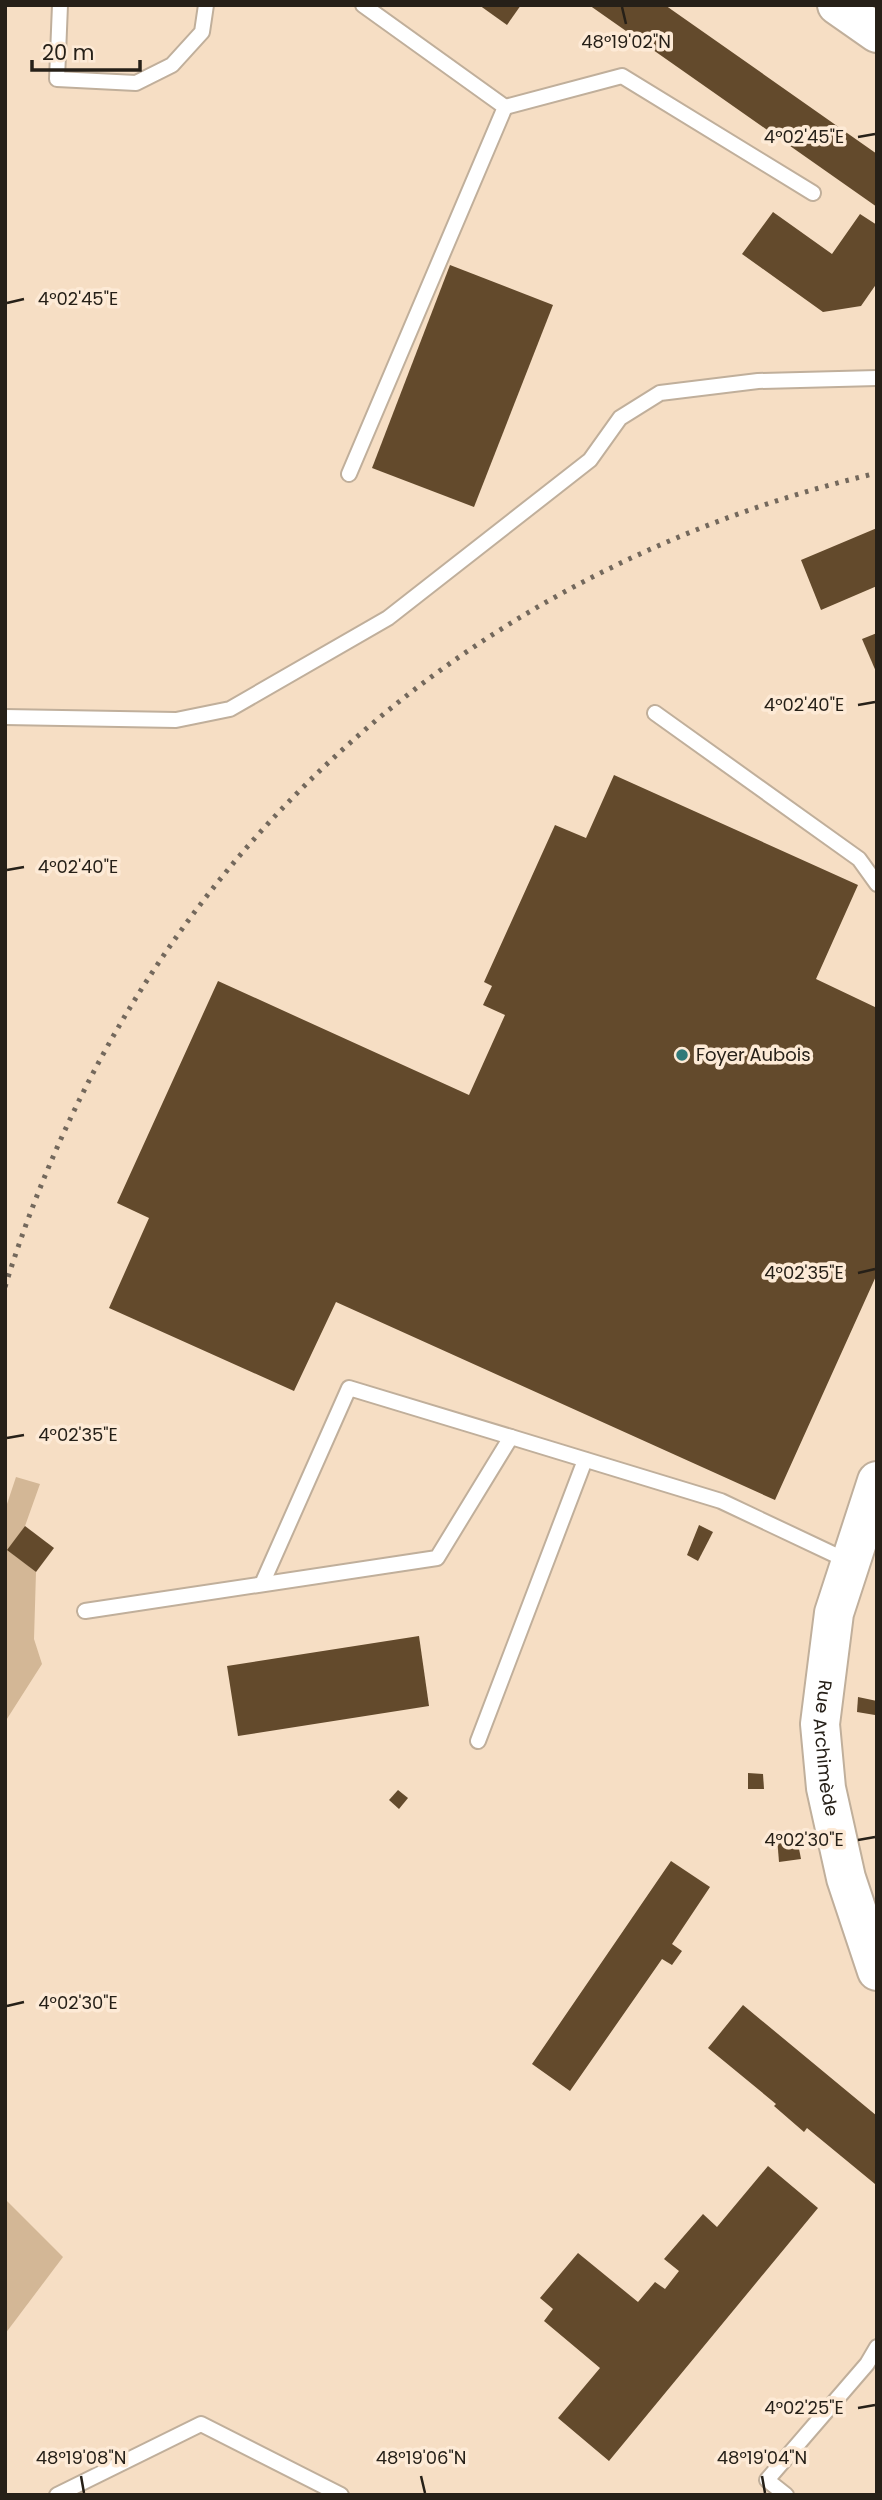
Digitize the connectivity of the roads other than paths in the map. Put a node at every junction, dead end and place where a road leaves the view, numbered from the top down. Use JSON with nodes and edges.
{"nodes":[{"id":1,"x":60,"y":5,"type":"edge"},
{"id":2,"x":206,"y":5,"type":"edge"},
{"id":3,"x":363,"y":5,"type":"edge"},
{"id":4,"x":837,"y":5,"type":"edge"},
{"id":5,"x":877,"y":33,"type":"edge"},
{"id":6,"x":505,"y":107,"type":"junction"},
{"id":7,"x":813,"y":193,"type":"dead end"},
{"id":8,"x":877,"y":378,"type":"edge"},
{"id":9,"x":349,"y":474,"type":"dead end"},
{"id":10,"x":655,"y":713,"type":"dead end"},
{"id":11,"x":5,"y":718,"type":"edge"},
{"id":12,"x":877,"y":884,"type":"edge"},
{"id":13,"x":511,"y":1437,"type":"junction"},
{"id":14,"x":585,"y":1460,"type":"junction"},
{"id":15,"x":877,"y":1481,"type":"edge"},
{"id":16,"x":850,"y":1562,"type":"junction"},
{"id":17,"x":262,"y":1584,"type":"junction"},
{"id":18,"x":85,"y":1611,"type":"dead end"},
{"id":19,"x":478,"y":1741,"type":"dead end"},
{"id":20,"x":877,"y":1971,"type":"edge"},
{"id":21,"x":877,"y":2347,"type":"edge"},
{"id":22,"x":57,"y":2495,"type":"edge"},
{"id":23,"x":341,"y":2495,"type":"edge"},
{"id":24,"x":786,"y":2495,"type":"edge"}],
"edges":[{"from":1,"to":2,"type":"lane"},
{"from":3,"to":6,"type":"lane"},
{"from":4,"to":5,"type":"street"},
{"from":6,"to":7,"type":"lane"},
{"from":6,"to":9,"type":"lane"},
{"from":8,"to":11,"type":"lane"},
{"from":10,"to":12,"type":"lane"},
{"from":13,"to":14,"type":"lane"},
{"from":13,"to":17,"type":"lane"},
{"from":13,"to":17,"type":"lane"},
{"from":14,"to":16,"type":"lane"},
{"from":14,"to":19,"type":"lane"},
{"from":15,"to":16,"type":"street","name":"Rue Archimède"},
{"from":16,"to":20,"type":"street","name":"Rue Archimède"},
{"from":17,"to":18,"type":"lane"},
{"from":21,"to":24,"type":"lane"},
{"from":22,"to":23,"type":"lane"}]}
